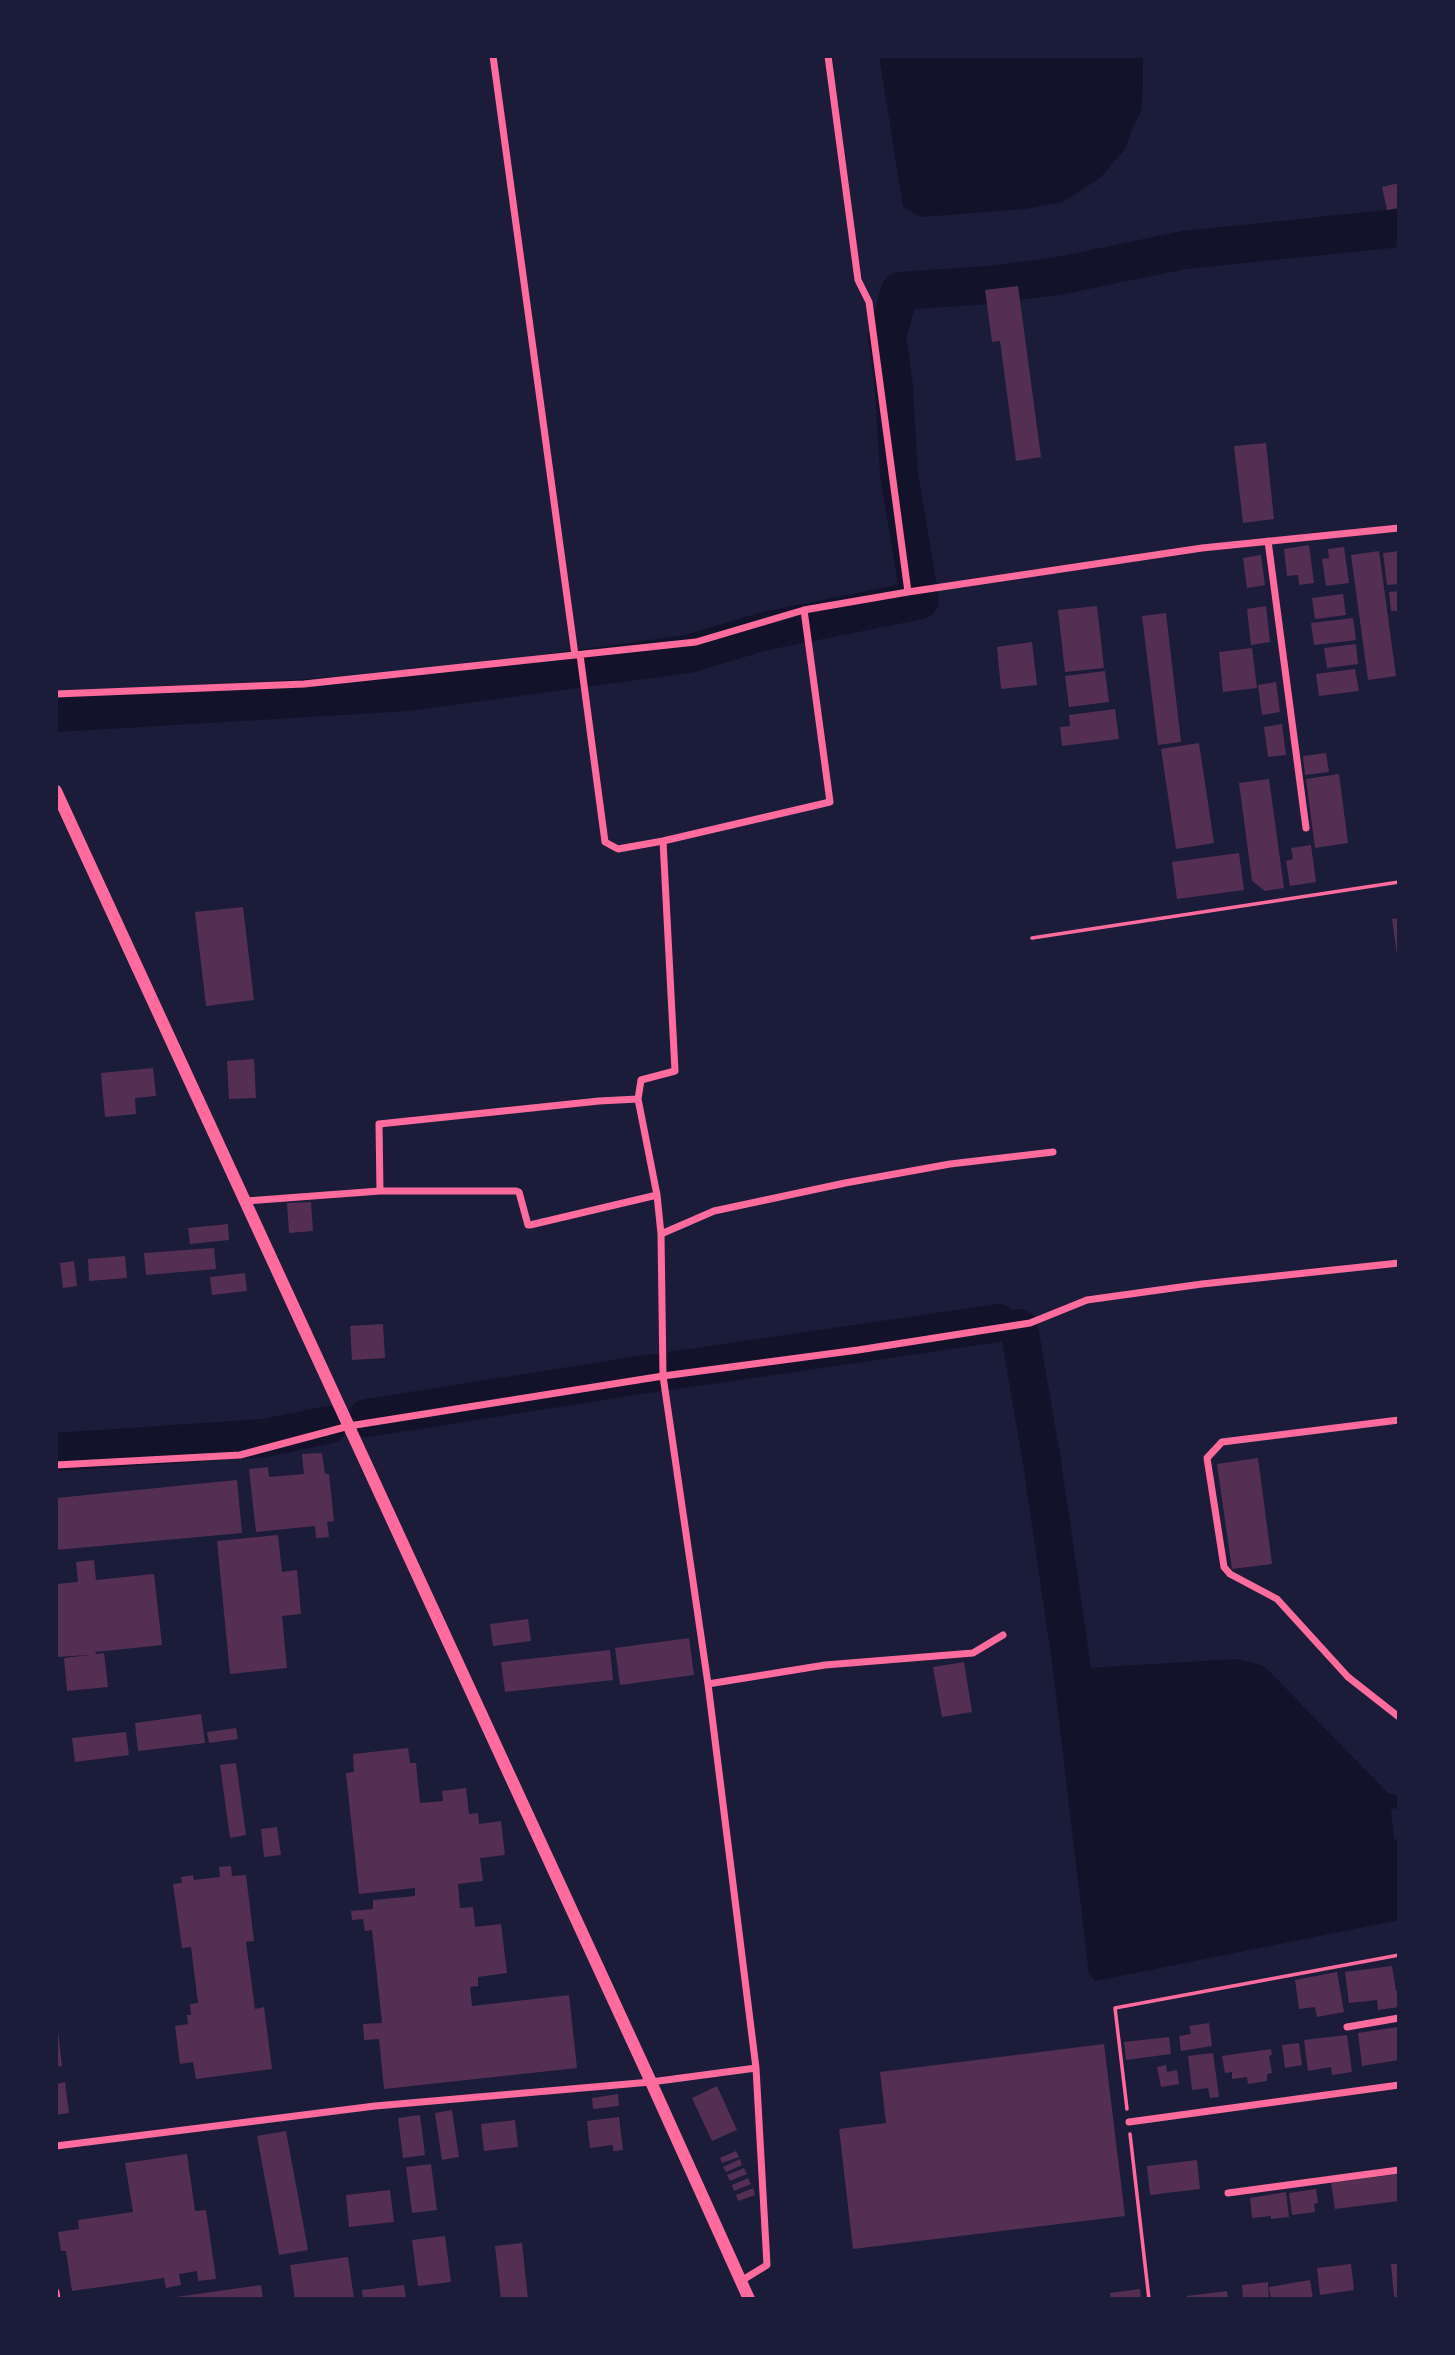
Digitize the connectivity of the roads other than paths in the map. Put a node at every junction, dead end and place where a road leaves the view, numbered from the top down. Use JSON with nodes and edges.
{"nodes":[{"id":1,"x":493,"y":56,"type":"edge"},
{"id":2,"x":828,"y":56,"type":"edge"},
{"id":3,"x":1399,"y":528,"type":"edge"},
{"id":4,"x":1268,"y":541,"type":"junction"},
{"id":5,"x":908,"y":592,"type":"junction"},
{"id":6,"x":804,"y":610,"type":"junction"},
{"id":7,"x":578,"y":655,"type":"junction"},
{"id":8,"x":56,"y":694,"type":"edge"},
{"id":9,"x":56,"y":791,"type":"edge"},
{"id":10,"x":1306,"y":828,"type":"dead end"},
{"id":11,"x":663,"y":841,"type":"junction"},
{"id":12,"x":638,"y":1100,"type":"junction"},
{"id":13,"x":1053,"y":1152,"type":"dead end"},
{"id":14,"x":380,"y":1191,"type":"junction"},
{"id":15,"x":657,"y":1195,"type":"junction"},
{"id":16,"x":246,"y":1201,"type":"junction"},
{"id":17,"x":661,"y":1234,"type":"junction"},
{"id":18,"x":1399,"y":1263,"type":"edge"},
{"id":19,"x":663,"y":1376,"type":"junction"},
{"id":20,"x":1399,"y":1420,"type":"edge"},
{"id":21,"x":349,"y":1426,"type":"junction"},
{"id":22,"x":56,"y":1465,"type":"edge"},
{"id":23,"x":1003,"y":1635,"type":"dead end"},
{"id":24,"x":708,"y":1684,"type":"junction"},
{"id":25,"x":1399,"y":1717,"type":"edge"},
{"id":26,"x":1399,"y":2018,"type":"edge"},
{"id":27,"x":1347,"y":2027,"type":"dead end"},
{"id":28,"x":756,"y":2068,"type":"junction"},
{"id":29,"x":651,"y":2082,"type":"junction"},
{"id":30,"x":1399,"y":2085,"type":"edge"},
{"id":31,"x":1129,"y":2122,"type":"road end"},
{"id":32,"x":56,"y":2146,"type":"edge"},
{"id":33,"x":1399,"y":2170,"type":"edge"},
{"id":34,"x":1228,"y":2193,"type":"dead end"},
{"id":35,"x":741,"y":2281,"type":"junction"},
{"id":36,"x":56,"y":2292,"type":"edge"},
{"id":37,"x":57,"y":2299,"type":"edge"},
{"id":38,"x":749,"y":2299,"type":"edge"}],
"edges":[{"from":1,"to":7,"type":"street"},
{"from":2,"to":5,"type":"street"},
{"from":3,"to":4,"type":"street"},
{"from":4,"to":5,"type":"street"},
{"from":4,"to":10,"type":"street"},
{"from":5,"to":6,"type":"street"},
{"from":6,"to":7,"type":"street"},
{"from":6,"to":11,"type":"street"},
{"from":7,"to":8,"type":"street"},
{"from":7,"to":11,"type":"street"},
{"from":9,"to":16,"type":"street"},
{"from":11,"to":12,"type":"street"},
{"from":12,"to":14,"type":"street"},
{"from":12,"to":15,"type":"street"},
{"from":13,"to":17,"type":"street"},
{"from":14,"to":15,"type":"street"},
{"from":14,"to":16,"type":"street"},
{"from":15,"to":17,"type":"street"},
{"from":16,"to":21,"type":"street"},
{"from":17,"to":19,"type":"street"},
{"from":18,"to":19,"type":"street"},
{"from":19,"to":21,"type":"street"},
{"from":19,"to":24,"type":"street"},
{"from":20,"to":25,"type":"street"},
{"from":21,"to":22,"type":"street"},
{"from":21,"to":29,"type":"street"},
{"from":23,"to":24,"type":"street"},
{"from":24,"to":28,"type":"street"},
{"from":26,"to":27,"type":"street"},
{"from":28,"to":29,"type":"street"},
{"from":28,"to":35,"type":"street"},
{"from":29,"to":32,"type":"street"},
{"from":29,"to":35,"type":"street"},
{"from":30,"to":31,"type":"street"},
{"from":33,"to":34,"type":"street"},
{"from":35,"to":38,"type":"street"},
{"from":36,"to":37,"type":"street"}]}
